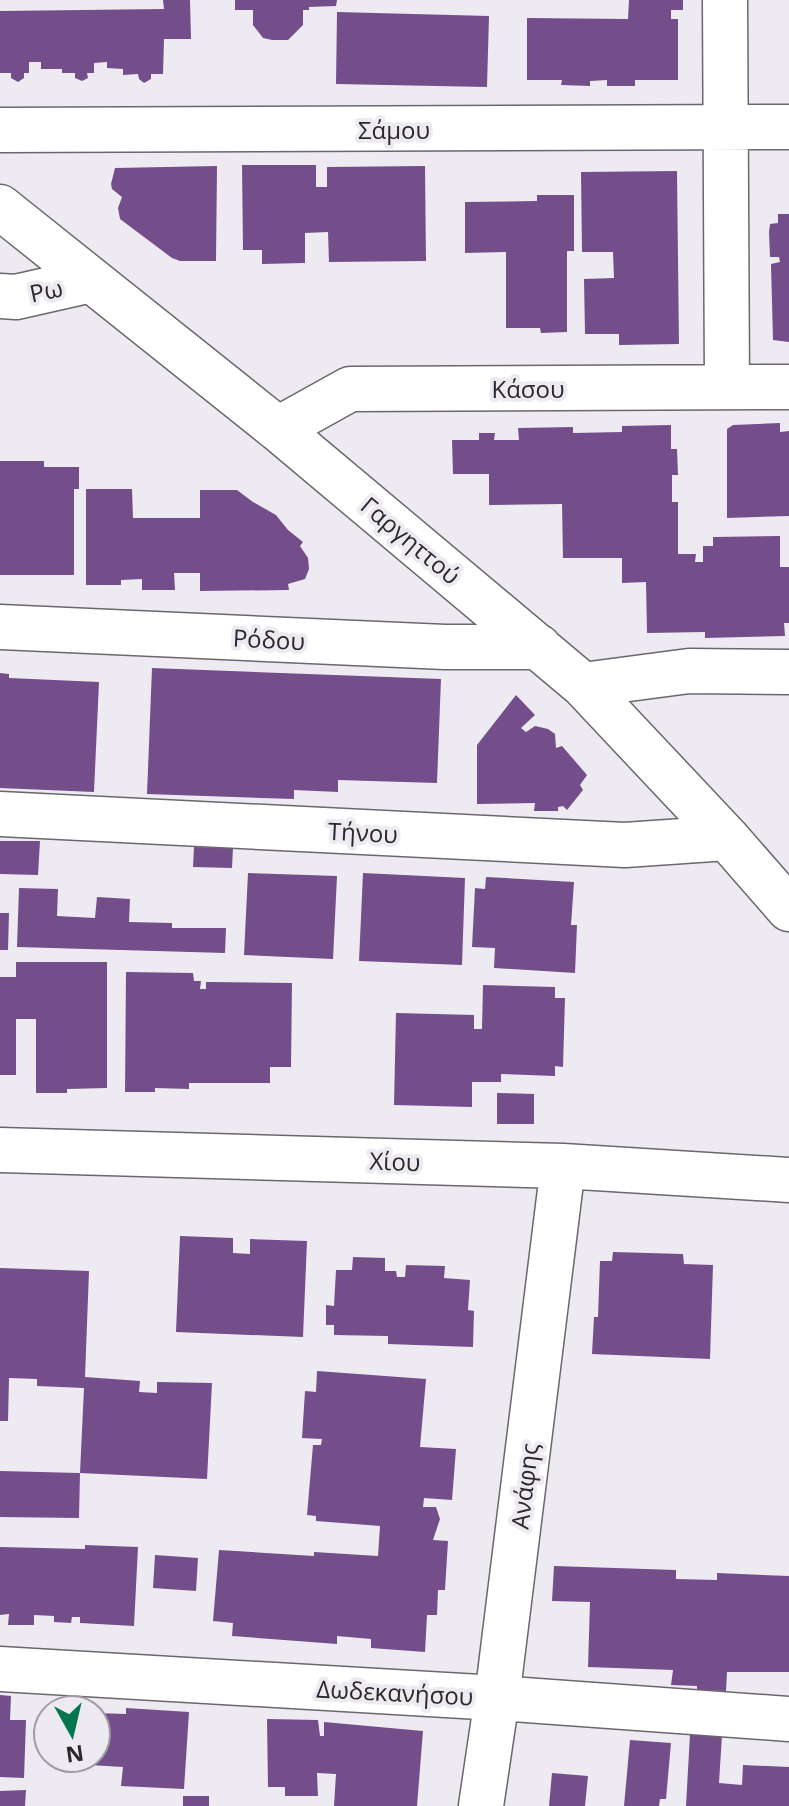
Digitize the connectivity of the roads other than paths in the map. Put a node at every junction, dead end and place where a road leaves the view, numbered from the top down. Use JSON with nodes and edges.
{"nodes":[{"id":1,"x":725,"y":0,"type":"edge"},
{"id":2,"x":726,"y":127,"type":"junction"},
{"id":3,"x":789,"y":127,"type":"edge"},
{"id":4,"x":0,"y":130,"type":"edge"},
{"id":5,"x":0,"y":207,"type":"edge"},
{"id":6,"x":91,"y":280,"type":"junction"},
{"id":7,"x":0,"y":296,"type":"edge"},
{"id":8,"x":727,"y":387,"type":"junction"},
{"id":9,"x":789,"y":387,"type":"edge"},
{"id":10,"x":278,"y":429,"type":"junction"},
{"id":11,"x":0,"y":627,"type":"edge"},
{"id":12,"x":539,"y":647,"type":"junction"},
{"id":13,"x":789,"y":672,"type":"edge"},
{"id":14,"x":583,"y":685,"type":"junction"},
{"id":15,"x":0,"y":814,"type":"edge"},
{"id":16,"x":727,"y":838,"type":"junction"},
{"id":17,"x":789,"y":909,"type":"edge"},
{"id":18,"x":0,"y":1150,"type":"edge"},
{"id":19,"x":563,"y":1166,"type":"junction"},
{"id":20,"x":789,"y":1180,"type":"edge"},
{"id":21,"x":0,"y":1669,"type":"edge"},
{"id":22,"x":497,"y":1698,"type":"junction"},
{"id":23,"x":789,"y":1719,"type":"edge"},
{"id":24,"x":481,"y":1806,"type":"edge"}],
"edges":[{"from":1,"to":2,"type":"street"},
{"from":2,"to":3,"type":"street","name":"Σάμου"},
{"from":2,"to":4,"type":"street","name":"Σάμου"},
{"from":2,"to":8,"type":"street"},
{"from":5,"to":6,"type":"street","name":"Γαργηττού"},
{"from":6,"to":7,"type":"street","name":"Ρω"},
{"from":6,"to":10,"type":"street","name":"Γαργηττού"},
{"from":8,"to":9,"type":"street","name":"Κάσου"},
{"from":8,"to":10,"type":"street","name":"Κάσου"},
{"from":10,"to":12,"type":"street","name":"Γαργηττού"},
{"from":11,"to":12,"type":"street","name":"Ρόδου"},
{"from":12,"to":14,"type":"street","name":"Γαργηττού"},
{"from":13,"to":14,"type":"street"},
{"from":14,"to":16,"type":"street","name":"Γαργηττού"},
{"from":15,"to":16,"type":"street","name":"Τήνου"},
{"from":16,"to":17,"type":"street","name":"Γαργηττού"},
{"from":18,"to":19,"type":"street","name":"Χίου"},
{"from":19,"to":20,"type":"street","name":"Χίου"},
{"from":19,"to":22,"type":"street","name":"Ανάφης"},
{"from":21,"to":22,"type":"street","name":"Δωδεκανήσου"},
{"from":22,"to":23,"type":"street","name":"Δωδεκανήσου"},
{"from":22,"to":24,"type":"street","name":"Ανάφης"}]}
